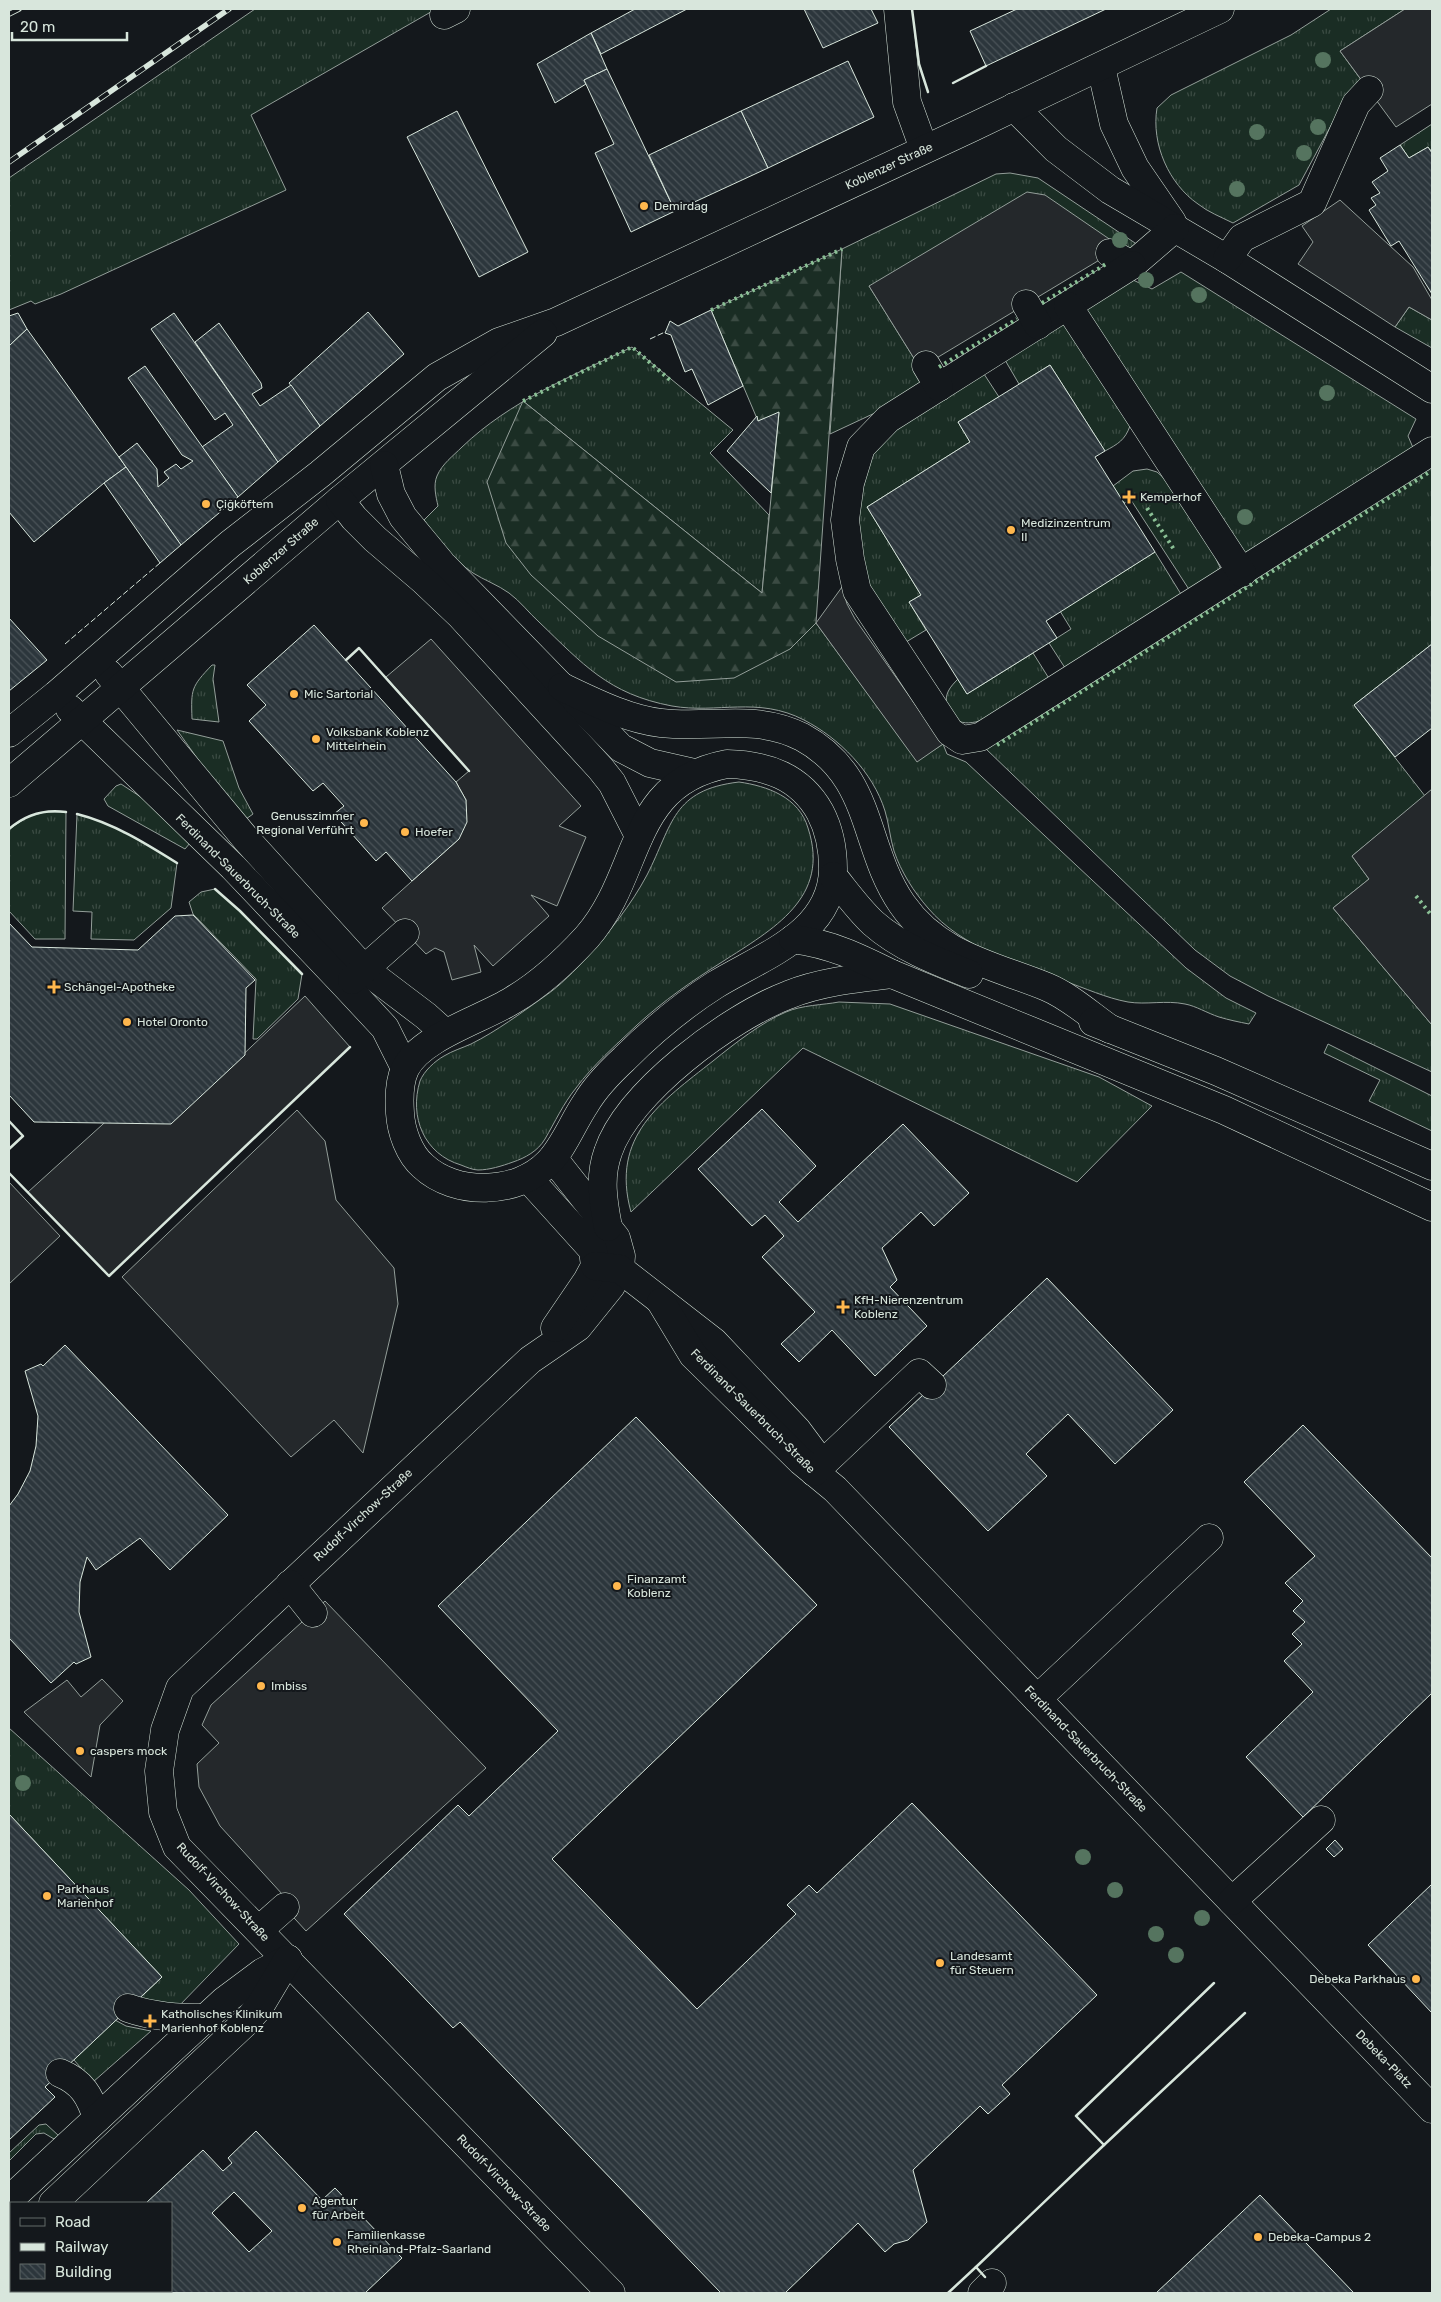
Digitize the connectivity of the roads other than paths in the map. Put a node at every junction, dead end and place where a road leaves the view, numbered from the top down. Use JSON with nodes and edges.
{"nodes":[{"id":1,"x":898,"y":9,"type":"edge"},
{"id":2,"x":1220,"y":9,"type":"edge"},
{"id":3,"x":1101,"y":67,"type":"junction"},
{"id":4,"x":1369,"y":90,"type":"dead end"},
{"id":5,"x":1014,"y":107,"type":"junction"},
{"id":6,"x":924,"y":149,"type":"junction"},
{"id":7,"x":1175,"y":228,"type":"junction"},
{"id":8,"x":1227,"y":259,"type":"junction"},
{"id":9,"x":1068,"y":306,"type":"junction"},
{"id":10,"x":556,"y":322,"type":"junction"},
{"id":11,"x":1432,"y":389,"type":"edge"},
{"id":12,"x":1432,"y":451,"type":"edge"},
{"id":13,"x":384,"y":465,"type":"junction"},
{"id":14,"x":320,"y":474,"type":"junction"},
{"id":15,"x":340,"y":500,"type":"junction"},
{"id":16,"x":1242,"y":573,"type":"junction"},
{"id":17,"x":98,"y":660,"type":"junction"},
{"id":18,"x":121,"y":686,"type":"junction"},
{"id":19,"x":562,"y":688,"type":"junction"},
{"id":20,"x":56,"y":696,"type":"junction"},
{"id":21,"x":82,"y":721,"type":"junction"},
{"id":22,"x":9,"y":734,"type":"edge"},
{"id":23,"x":694,"y":773,"type":"junction"},
{"id":24,"x":9,"y":782,"type":"edge"},
{"id":25,"x":640,"y":836,"type":"junction"},
{"id":26,"x":833,"y":876,"type":"junction"},
{"id":27,"x":405,"y":933,"type":"dead end"},
{"id":28,"x":794,"y":939,"type":"junction"},
{"id":29,"x":892,"y":974,"type":"junction"},
{"id":30,"x":355,"y":977,"type":"junction"},
{"id":31,"x":1110,"y":1029,"type":"junction"},
{"id":32,"x":445,"y":1034,"type":"junction"},
{"id":33,"x":405,"y":1068,"type":"junction"},
{"id":34,"x":1394,"y":1149,"type":"junction"},
{"id":35,"x":1432,"y":1157,"type":"edge"},
{"id":36,"x":553,"y":1158,"type":"junction"},
{"id":37,"x":1432,"y":1166,"type":"edge"},
{"id":38,"x":528,"y":1178,"type":"junction"},
{"id":39,"x":1432,"y":1207,"type":"edge"},
{"id":40,"x":608,"y":1227,"type":"junction"},
{"id":41,"x":607,"y":1268,"type":"junction"},
{"id":42,"x":932,"y":1386,"type":"dead end"},
{"id":43,"x":818,"y":1468,"type":"junction"},
{"id":44,"x":1209,"y":1538,"type":"dead end"},
{"id":45,"x":290,"y":1584,"type":"junction"},
{"id":46,"x":313,"y":1613,"type":"dead end"},
{"id":47,"x":1037,"y":1699,"type":"junction"},
{"id":48,"x":1320,"y":1820,"type":"dead end"},
{"id":49,"x":1232,"y":1901,"type":"junction"},
{"id":50,"x":285,"y":1908,"type":"dead end"},
{"id":51,"x":259,"y":1930,"type":"junction"},
{"id":52,"x":288,"y":1959,"type":"junction"},
{"id":53,"x":128,"y":2008,"type":"dead end"},
{"id":54,"x":1336,"y":2009,"type":"joint"},
{"id":55,"x":205,"y":2018,"type":"junction"},
{"id":56,"x":60,"y":2073,"type":"dead end"},
{"id":57,"x":1432,"y":2109,"type":"edge"},
{"id":58,"x":98,"y":2118,"type":"junction"},
{"id":59,"x":9,"y":2200,"type":"edge"},
{"id":60,"x":54,"y":2202,"type":"edge"},
{"id":61,"x":611,"y":2293,"type":"edge"}],
"edges":[{"from":1,"to":6,"type":"street"},
{"from":2,"to":3,"type":"street","name":"Koblenzer Straße"},
{"from":3,"to":5,"type":"street","name":"Koblenzer Straße"},
{"from":3,"to":7,"type":"street"},
{"from":4,"to":8,"type":"street"},
{"from":5,"to":6,"type":"street","name":"Koblenzer Straße"},
{"from":5,"to":7,"type":"street"},
{"from":6,"to":10,"type":"street","name":"Koblenzer Straße"},
{"from":7,"to":8,"type":"street"},
{"from":7,"to":9,"type":"street"},
{"from":8,"to":11,"type":"street"},
{"from":9,"to":16,"type":"street"},
{"from":9,"to":16,"type":"street"},
{"from":10,"to":13,"type":"street","name":"Koblenzer Straße"},
{"from":10,"to":14,"type":"street","name":"Koblenzer Straße"},
{"from":12,"to":16,"type":"street"},
{"from":13,"to":15,"type":"street","name":"Koblenzer Straße"},
{"from":13,"to":19,"type":"street"},
{"from":14,"to":15,"type":"street"},
{"from":14,"to":17,"type":"street","name":"Koblenzer Straße"},
{"from":15,"to":18,"type":"street","name":"Koblenzer Straße"},
{"from":15,"to":25,"type":"street"},
{"from":17,"to":18,"type":"street","name":"Ferdinand-Sauerbruch-Straße"},
{"from":17,"to":20,"type":"street","name":"Koblenzer Straße"},
{"from":18,"to":21,"type":"street","name":"Koblenzer Straße"},
{"from":18,"to":30,"type":"street","name":"Ferdinand-Sauerbruch-Straße"},
{"from":19,"to":23,"type":"street"},
{"from":19,"to":31,"type":"street"},
{"from":20,"to":21,"type":"street","name":"Ferdinand-Sauerbruch-Straße"},
{"from":20,"to":22,"type":"street","name":"Koblenzer Straße"},
{"from":21,"to":24,"type":"street","name":"Koblenzer Straße"},
{"from":21,"to":30,"type":"street","name":"Ferdinand-Sauerbruch-Straße"},
{"from":23,"to":25,"type":"street"},
{"from":23,"to":26,"type":"street"},
{"from":25,"to":32,"type":"street"},
{"from":26,"to":28,"type":"street"},
{"from":26,"to":31,"type":"street"},
{"from":27,"to":30,"type":"street"},
{"from":28,"to":29,"type":"street"},
{"from":28,"to":36,"type":"street"},
{"from":29,"to":39,"type":"street"},
{"from":29,"to":40,"type":"street"},
{"from":30,"to":32,"type":"street","name":"Ferdinand-Sauerbruch-Straße"},
{"from":30,"to":33,"type":"street","name":"Ferdinand-Sauerbruch-Straße"},
{"from":31,"to":34,"type":"street"},
{"from":32,"to":33,"type":"street"},
{"from":33,"to":38,"type":"street"},
{"from":34,"to":35,"type":"street"},
{"from":34,"to":37,"type":"street"},
{"from":36,"to":38,"type":"street"},
{"from":36,"to":40,"type":"street"},
{"from":38,"to":41,"type":"street"},
{"from":40,"to":41,"type":"street"},
{"from":41,"to":43,"type":"street","name":"Ferdinand-Sauerbruch-Straße"},
{"from":41,"to":45,"type":"street","name":"Rudolf-Virchow-Straße"},
{"from":42,"to":43,"type":"street"},
{"from":43,"to":47,"type":"street","name":"Ferdinand-Sauerbruch-Straße"},
{"from":44,"to":47,"type":"street"},
{"from":45,"to":46,"type":"street"},
{"from":45,"to":51,"type":"street","name":"Rudolf-Virchow-Straße"},
{"from":47,"to":49,"type":"street","name":"Ferdinand-Sauerbruch-Straße"},
{"from":48,"to":49,"type":"street"},
{"from":49,"to":54,"type":"street","name":"Ferdinand-Sauerbruch-Straße"},
{"from":50,"to":51,"type":"street"},
{"from":51,"to":52,"type":"street","name":"Rudolf-Virchow-Straße"},
{"from":52,"to":55,"type":"street"},
{"from":52,"to":60,"type":"street"},
{"from":52,"to":61,"type":"street","name":"Rudolf-Virchow-Straße"},
{"from":53,"to":55,"type":"street"},
{"from":54,"to":57,"type":"street","name":"Debeka-Platz"},
{"from":55,"to":58,"type":"street"},
{"from":56,"to":58,"type":"street"},
{"from":58,"to":59,"type":"street"}]}
